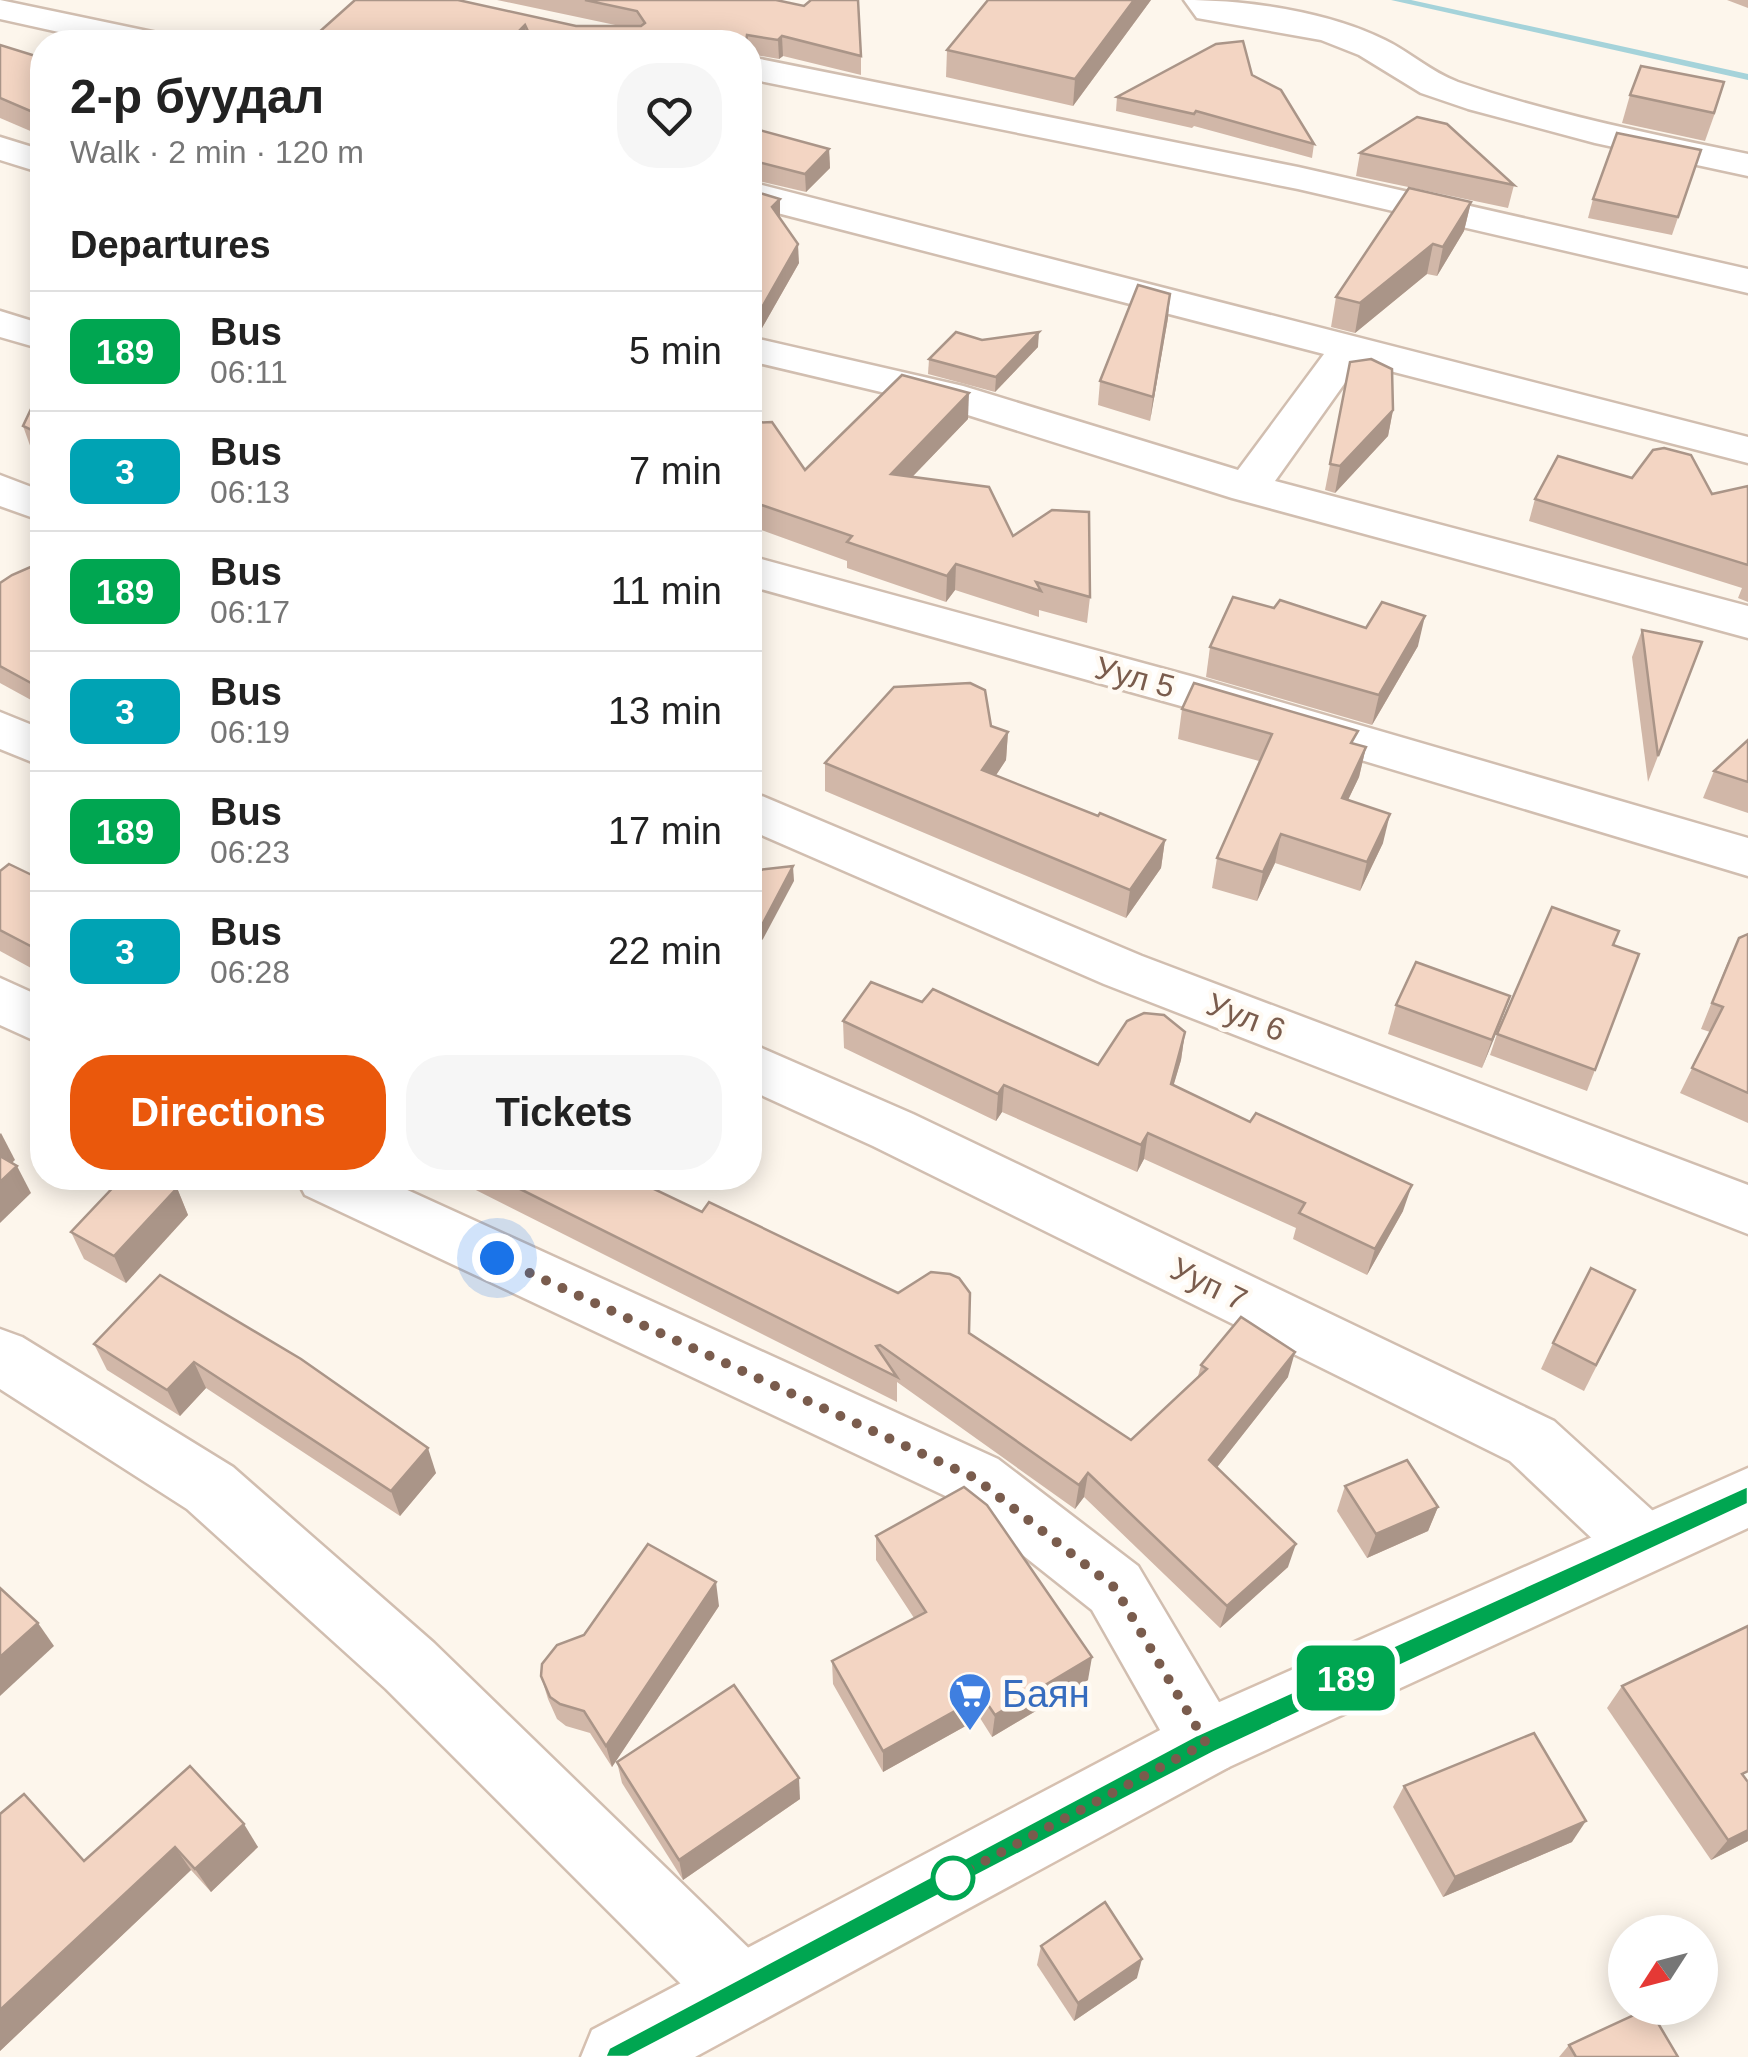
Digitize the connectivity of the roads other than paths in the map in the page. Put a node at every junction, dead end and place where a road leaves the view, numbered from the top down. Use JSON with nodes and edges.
{"nodes":[{"id":1,"x":1201,"y":0,"type":"edge"},
{"id":2,"x":0,"y":9,"type":"edge"},
{"id":3,"x":95,"y":30,"type":"edge"},
{"id":4,"x":762,"y":70,"type":"edge"},
{"id":5,"x":0,"y":148,"type":"edge"},
{"id":6,"x":30,"y":158,"type":"edge"},
{"id":7,"x":1748,"y":166,"type":"edge"},
{"id":8,"x":762,"y":197,"type":"edge"},
{"id":9,"x":1748,"y":282,"type":"edge"},
{"id":10,"x":0,"y":323,"type":"edge"},
{"id":11,"x":30,"y":333,"type":"edge"},
{"id":12,"x":1350,"y":346,"type":"junction"},
{"id":13,"x":762,"y":351,"type":"edge"},
{"id":14,"x":1748,"y":450,"type":"edge"},
{"id":15,"x":1248,"y":488,"type":"junction"},
{"id":16,"x":0,"y":489,"type":"edge"},
{"id":17,"x":30,"y":502,"type":"edge"},
{"id":18,"x":762,"y":574,"type":"edge"},
{"id":19,"x":1748,"y":622,"type":"edge"},
{"id":20,"x":0,"y":730,"type":"edge"},
{"id":21,"x":30,"y":743,"type":"edge"},
{"id":22,"x":762,"y":814,"type":"edge"},
{"id":23,"x":1748,"y":856,"type":"edge"},
{"id":24,"x":0,"y":999,"type":"edge"},
{"id":25,"x":30,"y":1016,"type":"edge"},
{"id":26,"x":762,"y":1071,"type":"edge"},
{"id":27,"x":352,"y":1190,"type":"edge"},
{"id":28,"x":1748,"y":1210,"type":"edge"},
{"id":29,"x":0,"y":1356,"type":"edge"},
{"id":30,"x":1748,"y":1497,"type":"edge"},
{"id":31,"x":1641,"y":1542,"type":"junction"},
{"id":32,"x":1206,"y":1743,"type":"junction"},
{"id":33,"x":740,"y":1992,"type":"junction"},
{"id":34,"x":619,"y":2057,"type":"edge"}],
"edges":[{"from":1,"to":7,"type":"street"},
{"from":2,"to":3,"type":"street"},
{"from":4,"to":9,"type":"street"},
{"from":5,"to":6,"type":"street"},
{"from":8,"to":12,"type":"street"},
{"from":10,"to":11,"type":"street"},
{"from":12,"to":14,"type":"street"},
{"from":12,"to":15,"type":"street"},
{"from":13,"to":15,"type":"street"},
{"from":15,"to":19,"type":"street"},
{"from":16,"to":17,"type":"street"},
{"from":18,"to":23,"type":"street","name":"Уул 5"},
{"from":20,"to":21,"type":"street"},
{"from":22,"to":28,"type":"street","name":"Уул 6"},
{"from":24,"to":25,"type":"street"},
{"from":26,"to":31,"type":"street","name":"Ууп 7"},
{"from":27,"to":32,"type":"street"},
{"from":29,"to":33,"type":"street"},
{"from":30,"to":31,"type":"street"},
{"from":31,"to":32,"type":"street"},
{"from":32,"to":33,"type":"street"},
{"from":33,"to":34,"type":"street"}]}
